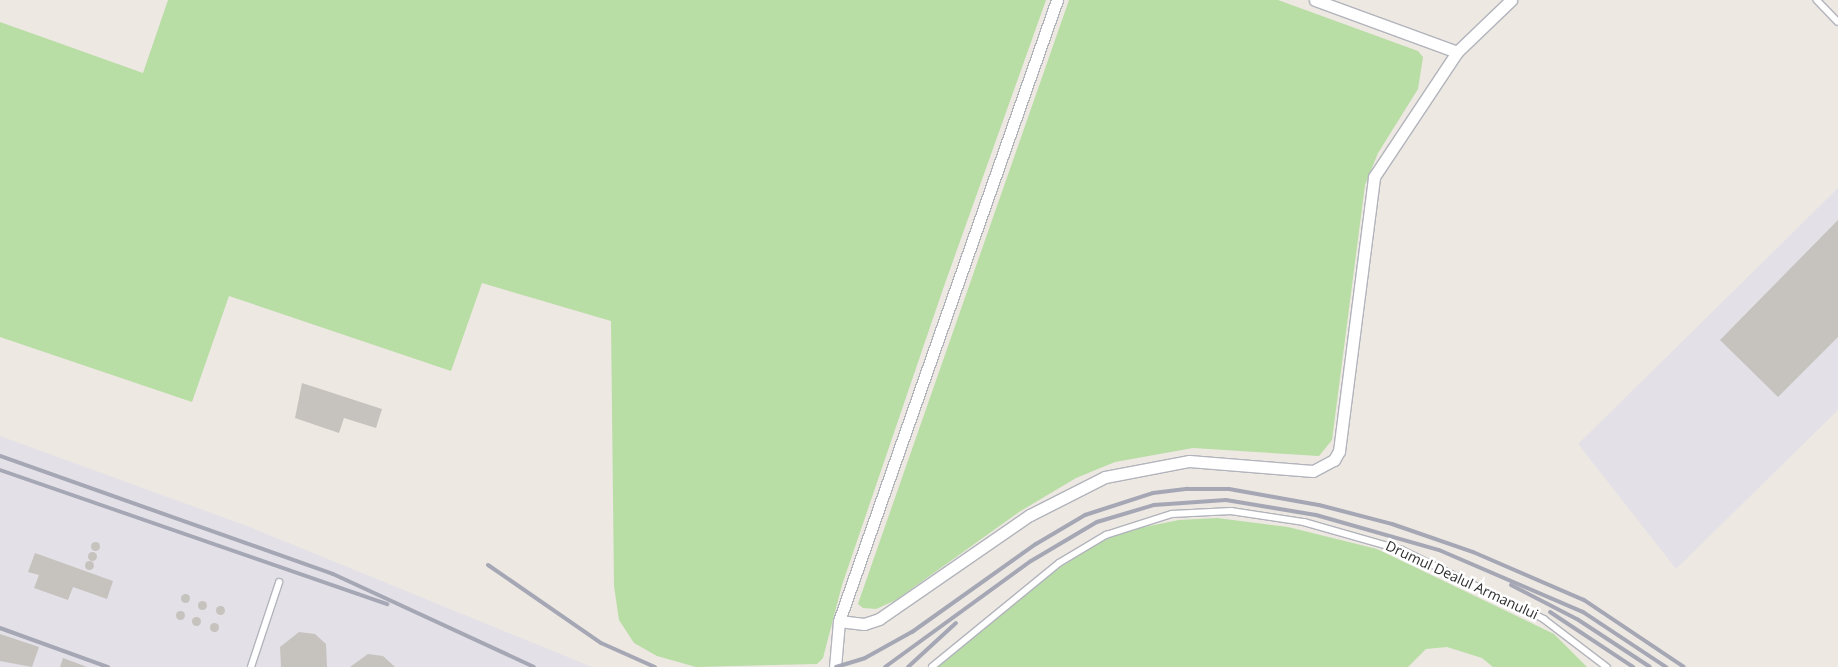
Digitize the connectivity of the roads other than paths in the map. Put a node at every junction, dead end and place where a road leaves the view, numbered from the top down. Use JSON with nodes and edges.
{"nodes":[{"id":1,"x":1057,"y":0,"type":"edge"},
{"id":2,"x":1315,"y":0,"type":"edge"},
{"id":3,"x":1511,"y":0,"type":"edge"},
{"id":4,"x":1817,"y":0,"type":"edge"},
{"id":5,"x":1838,"y":22,"type":"edge"},
{"id":6,"x":1457,"y":52,"type":"junction"},
{"id":7,"x":279,"y":583,"type":"dead end"},
{"id":8,"x":839,"y":621,"type":"junction"},
{"id":9,"x":251,"y":667,"type":"edge"},
{"id":10,"x":835,"y":667,"type":"edge"},
{"id":11,"x":932,"y":667,"type":"edge"},
{"id":12,"x":1607,"y":667,"type":"edge"}],
"edges":[{"from":1,"to":8,"type":"street"},
{"from":2,"to":6,"type":"street"},
{"from":3,"to":6,"type":"street"},
{"from":4,"to":5,"type":"lane"},
{"from":6,"to":8,"type":"street"},
{"from":7,"to":9,"type":"lane"},
{"from":8,"to":10,"type":"street"},
{"from":11,"to":12,"type":"lane","name":"Drumul Dealul Armanului"}]}
